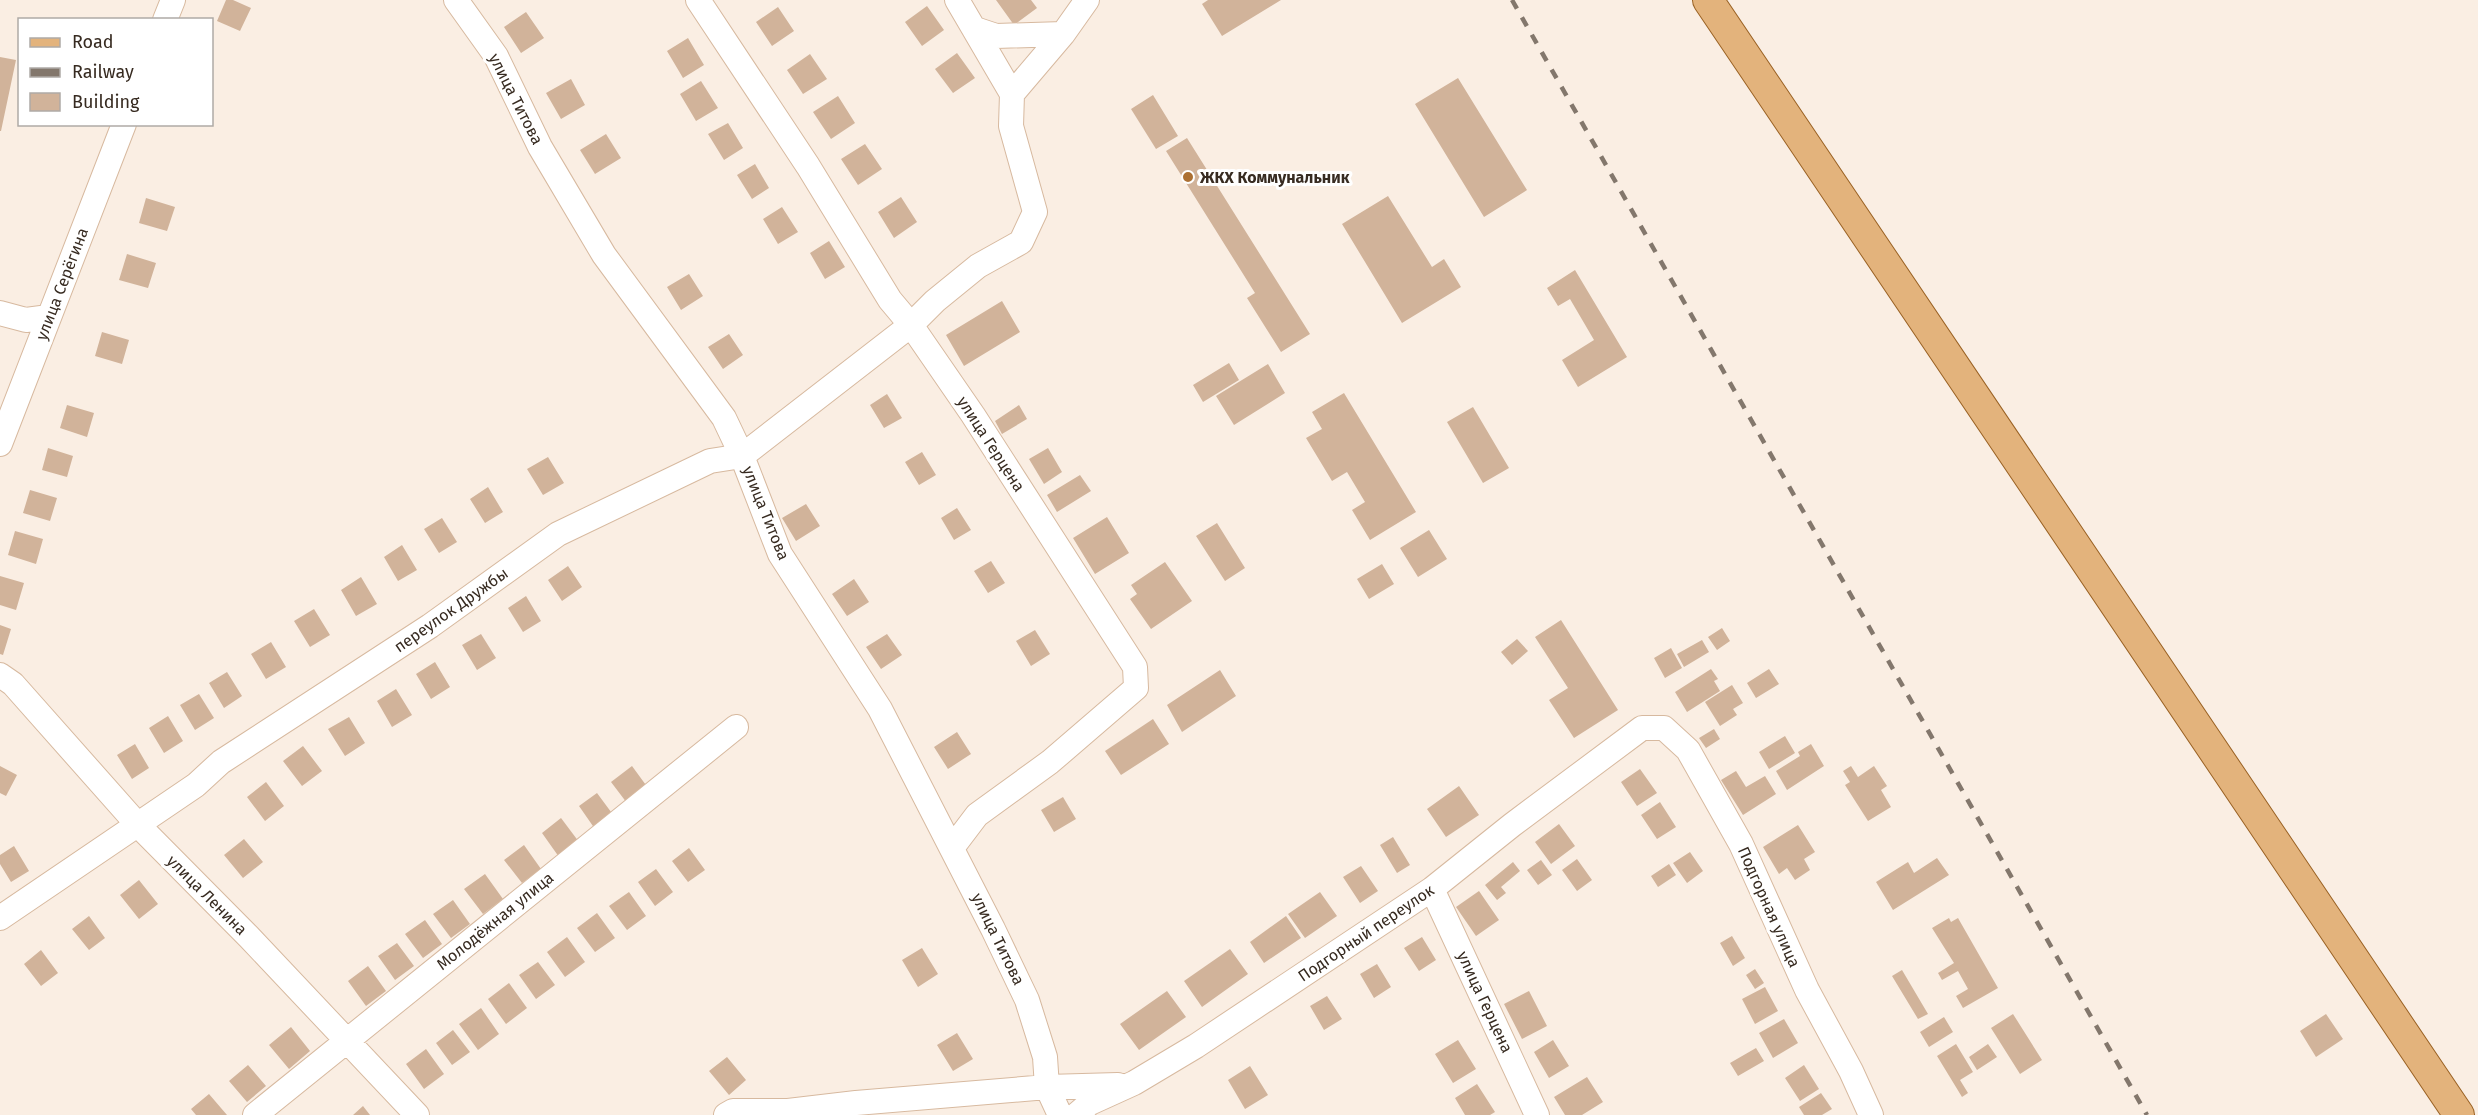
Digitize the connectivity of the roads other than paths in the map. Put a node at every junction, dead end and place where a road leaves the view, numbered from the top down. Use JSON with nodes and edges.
{"nodes":[{"id":1,"x":173,"y":0,"type":"edge"},
{"id":2,"x":456,"y":0,"type":"edge"},
{"id":3,"x":698,"y":0,"type":"edge"},
{"id":4,"x":957,"y":0,"type":"edge"},
{"id":5,"x":1087,"y":0,"type":"edge"},
{"id":6,"x":1708,"y":0,"type":"edge"},
{"id":7,"x":166,"y":18,"type":"edge"},
{"id":8,"x":975,"y":29,"type":"junction"},
{"id":9,"x":1064,"y":34,"type":"junction"},
{"id":10,"x":1012,"y":94,"type":"junction"},
{"id":11,"x":123,"y":126,"type":"edge"},
{"id":12,"x":0,"y":313,"type":"edge"},
{"id":13,"x":49,"y":317,"type":"junction"},
{"id":14,"x":911,"y":325,"type":"junction"},
{"id":15,"x":0,"y":444,"type":"edge"},
{"id":16,"x":742,"y":456,"type":"junction"},
{"id":17,"x":0,"y":675,"type":"edge"},
{"id":18,"x":736,"y":727,"type":"dead end"},
{"id":19,"x":1642,"y":728,"type":"joint"},
{"id":20,"x":138,"y":825,"type":"junction"},
{"id":21,"x":952,"y":848,"type":"junction"},
{"id":22,"x":1432,"y":889,"type":"junction"},
{"id":23,"x":0,"y":918,"type":"edge"},
{"id":24,"x":348,"y":1040,"type":"junction"},
{"id":25,"x":1134,"y":1083,"type":"junction"},
{"id":26,"x":1047,"y":1087,"type":"junction"},
{"id":27,"x":255,"y":1115,"type":"edge"},
{"id":28,"x":417,"y":1115,"type":"edge"},
{"id":29,"x":726,"y":1115,"type":"edge"},
{"id":30,"x":1060,"y":1115,"type":"edge"},
{"id":31,"x":1076,"y":1115,"type":"edge"},
{"id":32,"x":1537,"y":1115,"type":"edge"},
{"id":33,"x":1871,"y":1115,"type":"edge"},
{"id":34,"x":2458,"y":1115,"type":"edge"}],
"edges":[{"from":1,"to":7,"type":"street"},
{"from":2,"to":16,"type":"street","name":"улица Титова"},
{"from":3,"to":14,"type":"street","name":"улица Герцена"},
{"from":4,"to":8,"type":"street"},
{"from":5,"to":9,"type":"street"},
{"from":6,"to":34,"type":"main road"},
{"from":8,"to":9,"type":"street"},
{"from":8,"to":10,"type":"street"},
{"from":9,"to":10,"type":"street"},
{"from":10,"to":14,"type":"street"},
{"from":11,"to":13,"type":"street","name":"улица Серёгина"},
{"from":12,"to":13,"type":"street"},
{"from":13,"to":15,"type":"street","name":"улица Серёгина"},
{"from":14,"to":16,"type":"street"},
{"from":14,"to":21,"type":"street","name":"улица Герцена"},
{"from":16,"to":20,"type":"street","name":"переулок Дружбы"},
{"from":16,"to":21,"type":"street","name":"улица Титова"},
{"from":17,"to":20,"type":"street","name":"улица Ленина"},
{"from":18,"to":24,"type":"street","name":"Молодёжная улица"},
{"from":19,"to":22,"type":"street","name":"Подгорный переулок"},
{"from":19,"to":33,"type":"street","name":"Подгорная улица"},
{"from":20,"to":23,"type":"street","name":"переулок Дружбы"},
{"from":20,"to":24,"type":"street","name":"улица Ленина"},
{"from":21,"to":26,"type":"street","name":"улица Титова"},
{"from":22,"to":25,"type":"street","name":"Подгорный переулок"},
{"from":22,"to":32,"type":"street","name":"улица Герцена"},
{"from":24,"to":27,"type":"street","name":"Молодёжная улица"},
{"from":24,"to":28,"type":"street","name":"улица Ленина"},
{"from":25,"to":26,"type":"street"},
{"from":25,"to":31,"type":"street","name":"Подгорный переулок"},
{"from":26,"to":29,"type":"street"},
{"from":26,"to":30,"type":"street","name":"улица Титова"}]}
